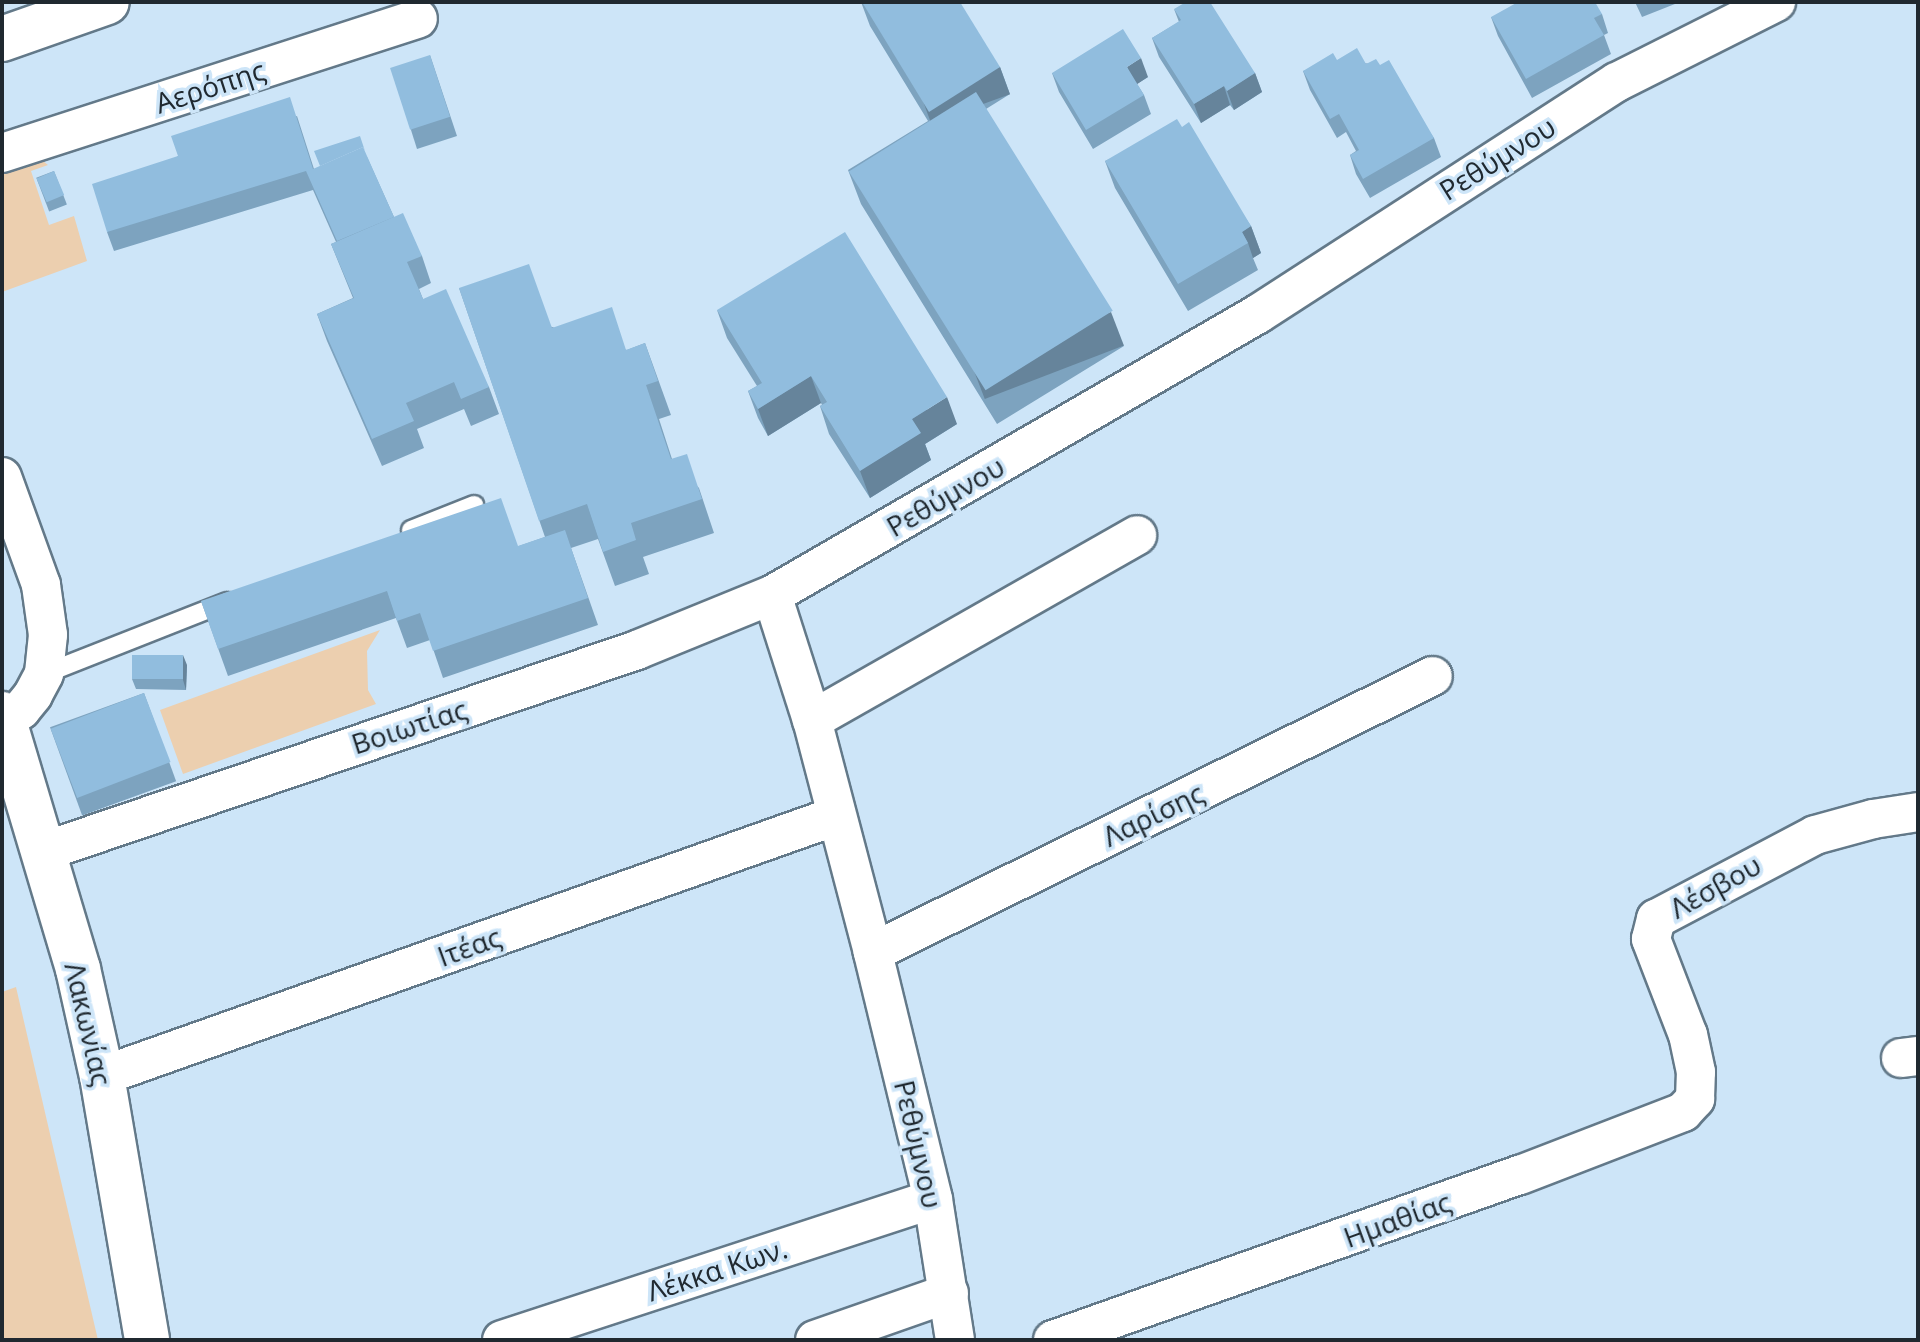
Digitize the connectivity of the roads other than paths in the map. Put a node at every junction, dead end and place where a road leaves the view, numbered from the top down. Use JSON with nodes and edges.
{"nodes":[{"id":1,"x":107,"y":2,"type":"edge"},
{"id":2,"x":1776,"y":2,"type":"edge"},
{"id":3,"x":418,"y":19,"type":"dead end"},
{"id":4,"x":53,"y":23,"type":"junction"},
{"id":5,"x":2,"y":39,"type":"edge"},
{"id":6,"x":2,"y":49,"type":"edge"},
{"id":7,"x":2,"y":153,"type":"edge"},
{"id":8,"x":2,"y":477,"type":"edge"},
{"id":9,"x":474,"y":505,"type":"edge"},
{"id":10,"x":1137,"y":535,"type":"dead end"},
{"id":11,"x":387,"y":540,"type":"edge"},
{"id":12,"x":772,"y":595,"type":"junction"},
{"id":13,"x":241,"y":596,"type":"edge"},
{"id":14,"x":44,"y":674,"type":"junction"},
{"id":15,"x":1433,"y":676,"type":"dead end"},
{"id":16,"x":3,"y":719,"type":"edge"},
{"id":17,"x":812,"y":720,"type":"junction"},
{"id":18,"x":15,"y":798,"type":"edge"},
{"id":19,"x":1918,"y":812,"type":"edge"},
{"id":20,"x":836,"y":816,"type":"junction"},
{"id":21,"x":45,"y":851,"type":"junction"},
{"id":22,"x":873,"y":952,"type":"junction"},
{"id":23,"x":1694,"y":1059,"type":"joint"},
{"id":24,"x":102,"y":1076,"type":"junction"},
{"id":25,"x":933,"y":1199,"type":"junction"},
{"id":26,"x":949,"y":1293,"type":"junction"},
{"id":27,"x":147,"y":1340,"type":"edge"},
{"id":28,"x":502,"y":1340,"type":"edge"},
{"id":29,"x":815,"y":1340,"type":"edge"},
{"id":30,"x":955,"y":1340,"type":"edge"},
{"id":31,"x":1053,"y":1340,"type":"edge"}],
"edges":[{"from":1,"to":4,"type":"street"},
{"from":2,"to":12,"type":"street","name":"Ρεθύμνου"},
{"from":3,"to":7,"type":"street","name":"Αερόπης"},
{"from":4,"to":5,"type":"street"},
{"from":4,"to":6,"type":"street"},
{"from":8,"to":14,"type":"street"},
{"from":9,"to":11,"type":"lane"},
{"from":10,"to":17,"type":"street"},
{"from":12,"to":17,"type":"street","name":"Ρεθύμνου"},
{"from":12,"to":21,"type":"street","name":"Βοιωτίας"},
{"from":13,"to":14,"type":"lane"},
{"from":14,"to":16,"type":"street"},
{"from":15,"to":22,"type":"street","name":"Λαρίσης"},
{"from":16,"to":18,"type":"street","name":"Λακωνίας"},
{"from":17,"to":20,"type":"street","name":"Ρεθύμνου"},
{"from":18,"to":21,"type":"street","name":"Λακωνίας"},
{"from":19,"to":23,"type":"street","name":"Λέσβου"},
{"from":20,"to":22,"type":"street","name":"Ρεθύμνου"},
{"from":20,"to":24,"type":"street","name":"Ιτέας"},
{"from":21,"to":24,"type":"street","name":"Λακωνίας"},
{"from":22,"to":25,"type":"street","name":"Ρεθύμνου"},
{"from":23,"to":31,"type":"street","name":"Ημαθίας"},
{"from":24,"to":27,"type":"street","name":"Λακωνίας"},
{"from":25,"to":26,"type":"street","name":"Ρεθύμνου"},
{"from":25,"to":28,"type":"street","name":"Λέκκα Κων."},
{"from":26,"to":29,"type":"street"},
{"from":26,"to":30,"type":"street","name":"Ρεθύμνου"}]}
